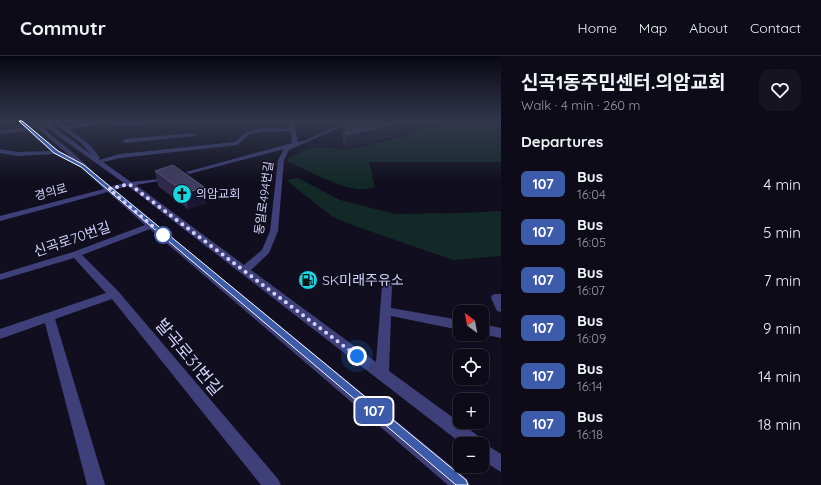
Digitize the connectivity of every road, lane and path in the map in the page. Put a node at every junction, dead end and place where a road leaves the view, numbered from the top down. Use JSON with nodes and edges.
{"nodes":[{"id":1,"x":44,"y":142,"type":"edge"},
{"id":2,"x":57,"y":142,"type":"edge"},
{"id":3,"x":69,"y":142,"type":"edge"},
{"id":4,"x":82,"y":142,"type":"edge"},
{"id":5,"x":166,"y":142,"type":"edge"},
{"id":6,"x":237,"y":142,"type":"edge"},
{"id":7,"x":303,"y":142,"type":"edge"},
{"id":8,"x":295,"y":144,"type":"junction"},
{"id":9,"x":0,"y":150,"type":"edge"},
{"id":10,"x":168,"y":150,"type":"junction"},
{"id":11,"x":56,"y":152,"type":"junction"},
{"id":12,"x":98,"y":162,"type":"junction"},
{"id":13,"x":82,"y":166,"type":"junction"},
{"id":14,"x":189,"y":172,"type":"dead end"},
{"id":15,"x":156,"y":180,"type":"edge"},
{"id":16,"x":129,"y":184,"type":"junction"},
{"id":17,"x":109,"y":189,"type":"junction"},
{"id":18,"x":0,"y":219,"type":"edge"},
{"id":19,"x":152,"y":226,"type":"junction"},
{"id":20,"x":76,"y":254,"type":"junction"},
{"id":21,"x":243,"y":271,"type":"junction"},
{"id":22,"x":0,"y":277,"type":"edge"},
{"id":23,"x":387,"y":286,"type":"dead end"},
{"id":24,"x":114,"y":294,"type":"junction"},
{"id":25,"x":501,"y":298,"type":"edge"},
{"id":26,"x":501,"y":308,"type":"edge"},
{"id":27,"x":386,"y":311,"type":"junction"},
{"id":28,"x":49,"y":317,"type":"junction"},
{"id":29,"x":453,"y":324,"type":"edge"},
{"id":30,"x":489,"y":330,"type":"edge"},
{"id":31,"x":501,"y":333,"type":"edge"},
{"id":32,"x":0,"y":334,"type":"edge"},
{"id":33,"x":382,"y":375,"type":"junction"},
{"id":34,"x":465,"y":437,"type":"edge"},
{"id":35,"x":489,"y":455,"type":"edge"},
{"id":36,"x":501,"y":464,"type":"edge"},
{"id":37,"x":96,"y":485,"type":"edge"},
{"id":38,"x":272,"y":485,"type":"edge"},
{"id":39,"x":461,"y":485,"type":"edge"}],
"edges":[{"from":1,"to":11,"type":"street"},
{"from":2,"to":13,"type":"street"},
{"from":3,"to":12,"type":"street"},
{"from":4,"to":12,"type":"street"},
{"from":5,"to":10,"type":"street"},
{"from":6,"to":10,"type":"street"},
{"from":7,"to":8,"type":"street"},
{"from":8,"to":14,"type":"street"},
{"from":8,"to":21,"type":"street","name":"동일로494번길"},
{"from":9,"to":11,"type":"street"},
{"from":10,"to":12,"type":"street"},
{"from":11,"to":13,"type":"street"},
{"from":12,"to":16,"type":"street"},
{"from":13,"to":17,"type":"street"},
{"from":15,"to":16,"type":"street","name":"경의로"},
{"from":16,"to":17,"type":"street","name":"경의로"},
{"from":16,"to":21,"type":"street"},
{"from":17,"to":18,"type":"street","name":"경의로"},
{"from":17,"to":19,"type":"street"},
{"from":19,"to":20,"type":"street","name":"신곡로70번길"},
{"from":19,"to":39,"type":"street"},
{"from":20,"to":22,"type":"street","name":"신곡로70번길"},
{"from":20,"to":24,"type":"street","name":"발곡로31번길"},
{"from":21,"to":33,"type":"street"},
{"from":23,"to":27,"type":"street"},
{"from":24,"to":28,"type":"street"},
{"from":24,"to":38,"type":"street","name":"발곡로31번길"},
{"from":25,"to":26,"type":"street"},
{"from":27,"to":29,"type":"street"},
{"from":27,"to":33,"type":"street"},
{"from":28,"to":32,"type":"street"},
{"from":28,"to":37,"type":"street"},
{"from":30,"to":31,"type":"street"},
{"from":33,"to":34,"type":"street"},
{"from":35,"to":36,"type":"street"}]}
